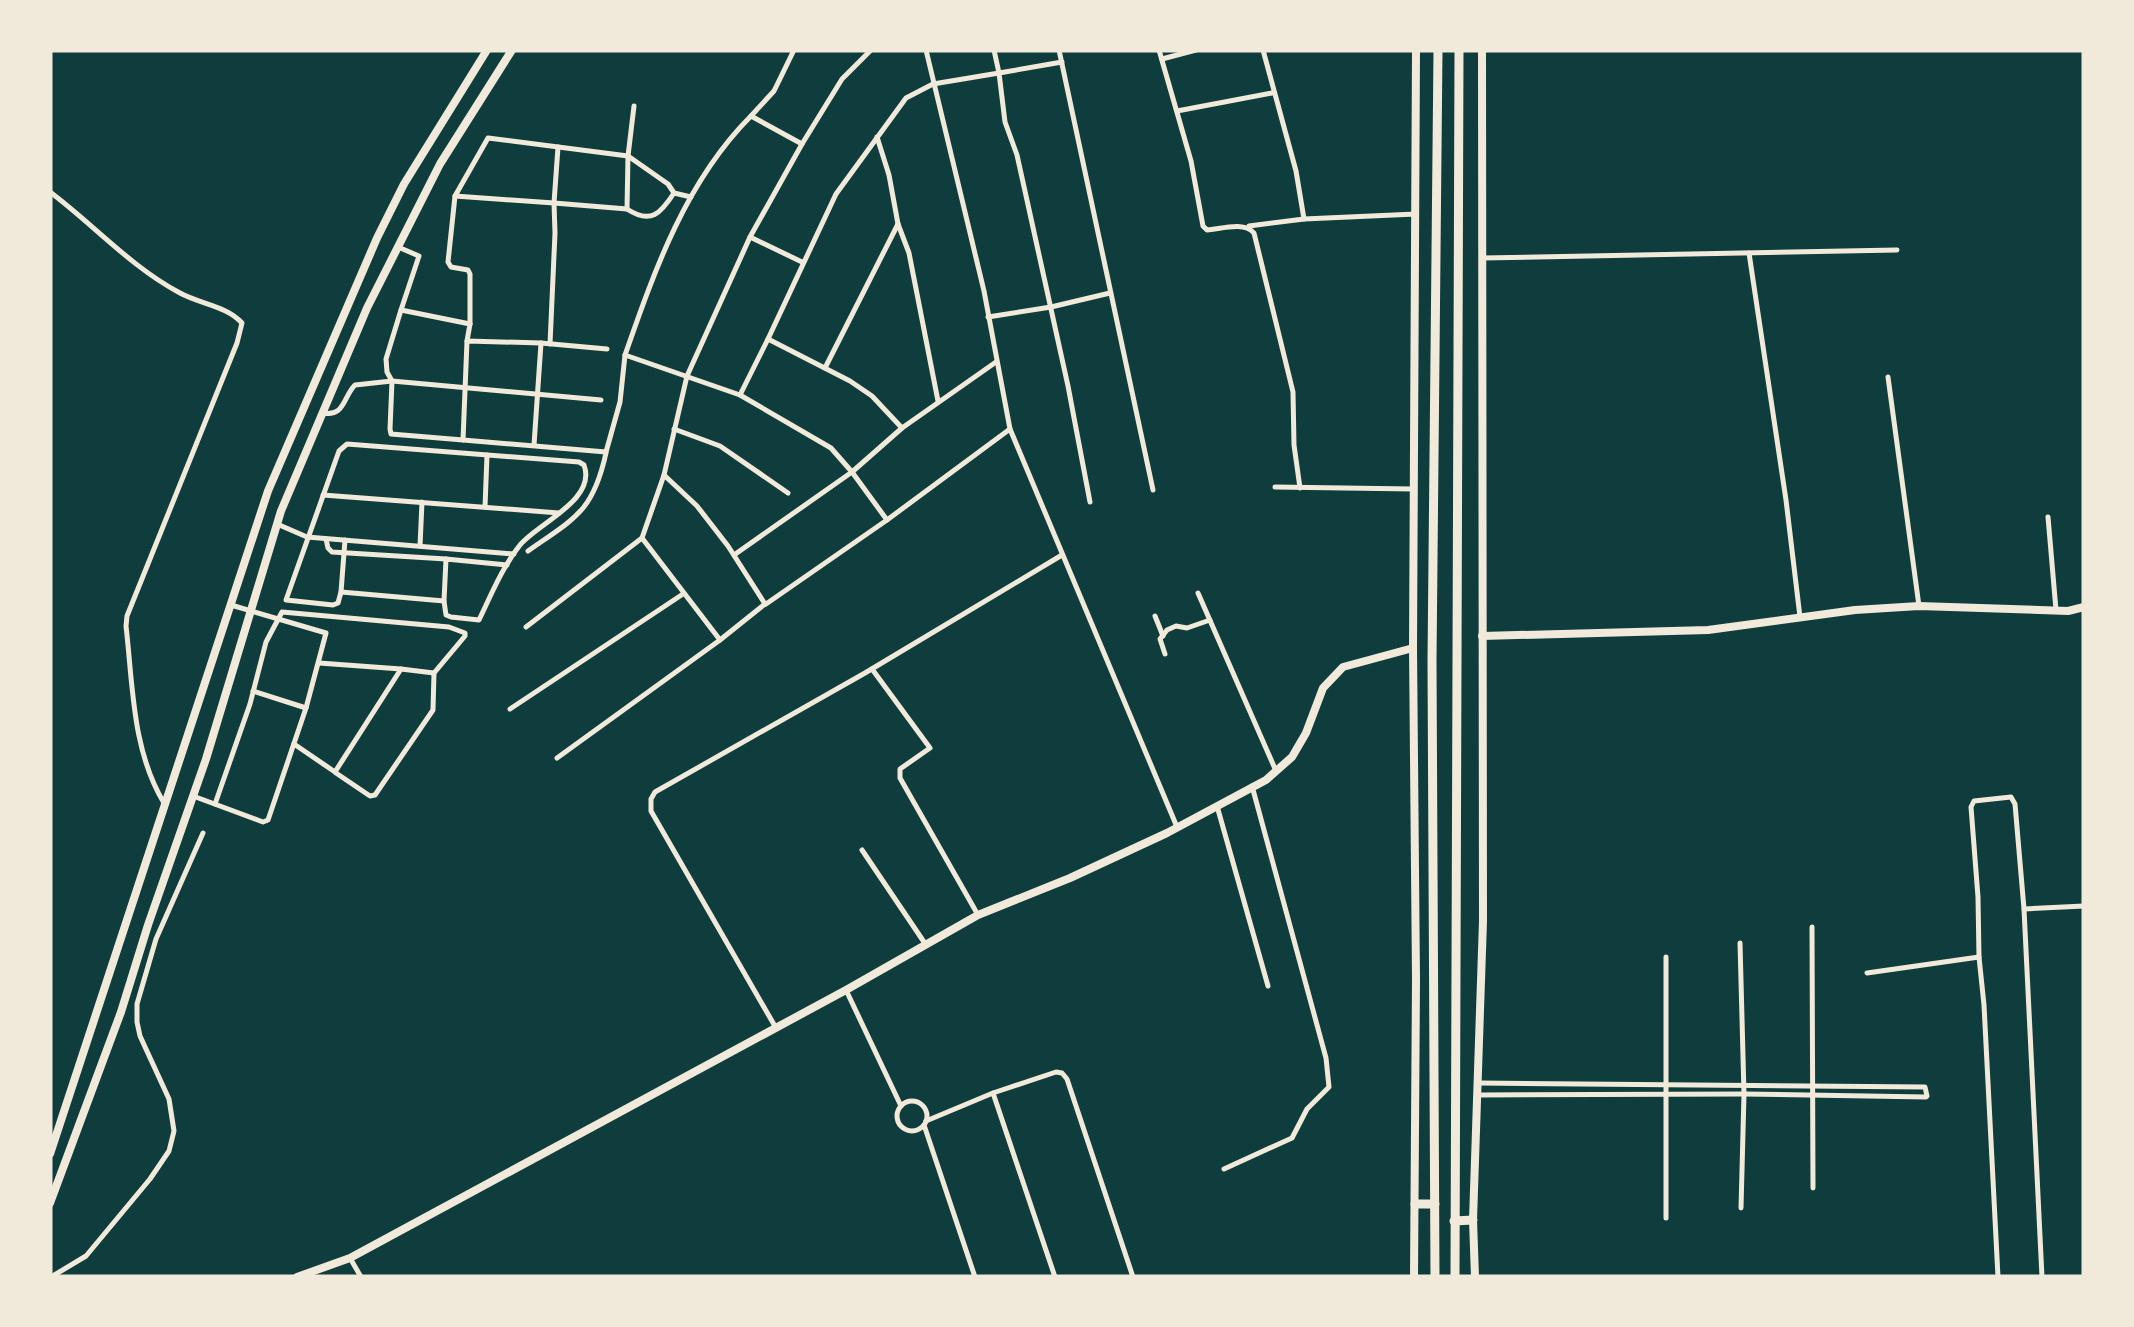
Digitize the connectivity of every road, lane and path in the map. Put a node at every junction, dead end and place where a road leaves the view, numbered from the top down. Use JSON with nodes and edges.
{"nodes":[{"id":1,"x":486,"y":50,"type":"edge"},
{"id":2,"x":512,"y":50,"type":"edge"},
{"id":3,"x":794,"y":50,"type":"edge"},
{"id":4,"x":926,"y":50,"type":"edge"},
{"id":5,"x":994,"y":50,"type":"edge"},
{"id":6,"x":1059,"y":50,"type":"edge"},
{"id":7,"x":1159,"y":50,"type":"edge"},
{"id":8,"x":1196,"y":50,"type":"edge"},
{"id":9,"x":1263,"y":50,"type":"edge"},
{"id":10,"x":1416,"y":50,"type":"edge"},
{"id":11,"x":1438,"y":50,"type":"edge"},
{"id":12,"x":1459,"y":50,"type":"edge"},
{"id":13,"x":1482,"y":50,"type":"edge"},
{"id":14,"x":867,"y":51,"type":"edge"},
{"id":15,"x":1162,"y":59,"type":"junction"},
{"id":16,"x":1062,"y":62,"type":"junction"},
{"id":17,"x":999,"y":73,"type":"junction"},
{"id":18,"x":933,"y":84,"type":"junction"},
{"id":19,"x":1273,"y":92,"type":"junction"},
{"id":20,"x":634,"y":106,"type":"dead end"},
{"id":21,"x":1177,"y":111,"type":"junction"},
{"id":22,"x":752,"y":116,"type":"junction"},
{"id":23,"x":876,"y":136,"type":"junction"},
{"id":24,"x":802,"y":144,"type":"junction"},
{"id":25,"x":558,"y":146,"type":"junction"},
{"id":26,"x":628,"y":156,"type":"junction"},
{"id":27,"x":50,"y":192,"type":"edge"},
{"id":28,"x":674,"y":193,"type":"junction"},
{"id":29,"x":455,"y":196,"type":"junction"},
{"id":30,"x":691,"y":196,"type":"junction"},
{"id":31,"x":554,"y":202,"type":"junction"},
{"id":32,"x":627,"y":210,"type":"junction"},
{"id":33,"x":1416,"y":214,"type":"junction"},
{"id":34,"x":1304,"y":219,"type":"junction"},
{"id":35,"x":898,"y":224,"type":"junction"},
{"id":36,"x":1246,"y":226,"type":"junction"},
{"id":37,"x":750,"y":237,"type":"junction"},
{"id":38,"x":398,"y":247,"type":"junction"},
{"id":39,"x":1897,"y":250,"type":"dead end"},
{"id":40,"x":1749,"y":253,"type":"junction"},
{"id":41,"x":1482,"y":258,"type":"junction"},
{"id":42,"x":802,"y":262,"type":"junction"},
{"id":43,"x":1110,"y":293,"type":"junction"},
{"id":44,"x":1051,"y":306,"type":"junction"},
{"id":45,"x":402,"y":310,"type":"junction"},
{"id":46,"x":988,"y":317,"type":"junction"},
{"id":47,"x":470,"y":324,"type":"junction"},
{"id":48,"x":768,"y":339,"type":"junction"},
{"id":49,"x":467,"y":340,"type":"junction"},
{"id":50,"x":541,"y":343,"type":"junction"},
{"id":51,"x":550,"y":344,"type":"junction"},
{"id":52,"x":606,"y":349,"type":"dead end"},
{"id":53,"x":625,"y":354,"type":"junction"},
{"id":54,"x":996,"y":362,"type":"junction"},
{"id":55,"x":824,"y":368,"type":"junction"},
{"id":56,"x":686,"y":376,"type":"junction"},
{"id":57,"x":1888,"y":377,"type":"dead end"},
{"id":58,"x":392,"y":381,"type":"junction"},
{"id":59,"x":465,"y":390,"type":"junction"},
{"id":60,"x":538,"y":395,"type":"junction"},
{"id":61,"x":740,"y":395,"type":"junction"},
{"id":62,"x":601,"y":400,"type":"dead end"},
{"id":63,"x":938,"y":401,"type":"junction"},
{"id":64,"x":323,"y":412,"type":"junction"},
{"id":65,"x":902,"y":428,"type":"junction"},
{"id":66,"x":1010,"y":429,"type":"junction"},
{"id":67,"x":674,"y":430,"type":"junction"},
{"id":68,"x":463,"y":440,"type":"junction"},
{"id":69,"x":534,"y":445,"type":"junction"},
{"id":70,"x":606,"y":452,"type":"junction"},
{"id":71,"x":487,"y":455,"type":"junction"},
{"id":72,"x":852,"y":472,"type":"junction"},
{"id":73,"x":664,"y":475,"type":"junction"},
{"id":74,"x":1275,"y":487,"type":"dead end"},
{"id":75,"x":1300,"y":488,"type":"junction"},
{"id":76,"x":1153,"y":490,"type":"dead end"},
{"id":77,"x":1416,"y":490,"type":"junction"},
{"id":78,"x":788,"y":492,"type":"dead end"},
{"id":79,"x":323,"y":495,"type":"junction"},
{"id":80,"x":422,"y":502,"type":"junction"},
{"id":81,"x":1090,"y":502,"type":"dead end"},
{"id":82,"x":484,"y":508,"type":"junction"},
{"id":83,"x":559,"y":513,"type":"junction"},
{"id":84,"x":2048,"y":517,"type":"dead end"},
{"id":85,"x":887,"y":520,"type":"junction"},
{"id":86,"x":277,"y":524,"type":"junction"},
{"id":87,"x":308,"y":538,"type":"junction"},
{"id":88,"x":642,"y":538,"type":"junction"},
{"id":89,"x":326,"y":539,"type":"junction"},
{"id":90,"x":345,"y":540,"type":"junction"},
{"id":91,"x":420,"y":546,"type":"junction"},
{"id":92,"x":528,"y":551,"type":"dead end"},
{"id":93,"x":344,"y":553,"type":"junction"},
{"id":94,"x":514,"y":554,"type":"junction"},
{"id":95,"x":734,"y":555,"type":"junction"},
{"id":96,"x":1062,"y":555,"type":"junction"},
{"id":97,"x":446,"y":559,"type":"junction"},
{"id":98,"x":507,"y":565,"type":"junction"},
{"id":99,"x":342,"y":592,"type":"junction"},
{"id":100,"x":1198,"y":593,"type":"dead end"},
{"id":101,"x":683,"y":594,"type":"junction"},
{"id":102,"x":444,"y":601,"type":"junction"},
{"id":103,"x":766,"y":604,"type":"junction"},
{"id":104,"x":231,"y":605,"type":"junction"},
{"id":105,"x":1919,"y":606,"type":"junction"},
{"id":106,"x":2084,"y":607,"type":"edge"},
{"id":107,"x":2056,"y":610,"type":"junction"},
{"id":108,"x":252,"y":611,"type":"junction"},
{"id":109,"x":1156,"y":616,"type":"dead end"},
{"id":110,"x":1800,"y":617,"type":"junction"},
{"id":111,"x":278,"y":620,"type":"junction"},
{"id":112,"x":1210,"y":620,"type":"junction"},
{"id":113,"x":526,"y":628,"type":"dead end"},
{"id":114,"x":1163,"y":636,"type":"junction"},
{"id":115,"x":1482,"y":636,"type":"junction"},
{"id":116,"x":720,"y":640,"type":"junction"},
{"id":117,"x":1413,"y":648,"type":"junction"},
{"id":118,"x":1165,"y":654,"type":"dead end"},
{"id":119,"x":319,"y":663,"type":"junction"},
{"id":120,"x":872,"y":668,"type":"junction"},
{"id":121,"x":402,"y":670,"type":"junction"},
{"id":122,"x":434,"y":674,"type":"junction"},
{"id":123,"x":253,"y":691,"type":"junction"},
{"id":124,"x":306,"y":708,"type":"junction"},
{"id":125,"x":510,"y":709,"type":"dead end"},
{"id":126,"x":294,"y":744,"type":"junction"},
{"id":127,"x":557,"y":758,"type":"dead end"},
{"id":128,"x":1276,"y":771,"type":"junction"},
{"id":129,"x":335,"y":772,"type":"junction"},
{"id":130,"x":1252,"y":786,"type":"junction"},
{"id":131,"x":192,"y":796,"type":"junction"},
{"id":132,"x":164,"y":802,"type":"junction"},
{"id":133,"x":215,"y":804,"type":"junction"},
{"id":134,"x":1217,"y":806,"type":"junction"},
{"id":135,"x":1177,"y":827,"type":"junction"},
{"id":136,"x":203,"y":833,"type":"dead end"},
{"id":137,"x":862,"y":850,"type":"dead end"},
{"id":138,"x":2084,"y":906,"type":"edge"},
{"id":139,"x":2024,"y":910,"type":"junction"},
{"id":140,"x":978,"y":915,"type":"junction"},
{"id":141,"x":1812,"y":927,"type":"dead end"},
{"id":142,"x":1740,"y":943,"type":"dead end"},
{"id":143,"x":926,"y":945,"type":"junction"},
{"id":144,"x":1666,"y":957,"type":"dead end"},
{"id":145,"x":1978,"y":957,"type":"junction"},
{"id":146,"x":1866,"y":973,"type":"dead end"},
{"id":147,"x":1268,"y":986,"type":"dead end"},
{"id":148,"x":846,"y":990,"type":"junction"},
{"id":149,"x":776,"y":1028,"type":"junction"},
{"id":150,"x":1479,"y":1083,"type":"junction"},
{"id":151,"x":1666,"y":1086,"type":"junction"},
{"id":152,"x":1744,"y":1086,"type":"junction"},
{"id":153,"x":1812,"y":1086,"type":"junction"},
{"id":154,"x":993,"y":1093,"type":"junction"},
{"id":155,"x":1744,"y":1094,"type":"junction"},
{"id":156,"x":1478,"y":1095,"type":"junction"},
{"id":157,"x":1666,"y":1095,"type":"junction"},
{"id":158,"x":1812,"y":1095,"type":"junction"},
{"id":159,"x":901,"y":1106,"type":"junction"},
{"id":160,"x":925,"y":1123,"type":"junction"},
{"id":161,"x":50,"y":1154,"type":"edge"},
{"id":162,"x":1224,"y":1170,"type":"dead end"},
{"id":163,"x":1813,"y":1188,"type":"dead end"},
{"id":164,"x":50,"y":1202,"type":"edge"},
{"id":165,"x":1415,"y":1204,"type":"junction"},
{"id":166,"x":1435,"y":1204,"type":"junction"},
{"id":167,"x":1741,"y":1208,"type":"dead end"},
{"id":168,"x":1666,"y":1218,"type":"dead end"},
{"id":169,"x":1454,"y":1220,"type":"junction"},
{"id":170,"x":1473,"y":1220,"type":"junction"},
{"id":171,"x":350,"y":1258,"type":"junction"},
{"id":172,"x":50,"y":1277,"type":"edge"},
{"id":173,"x":297,"y":1277,"type":"edge"},
{"id":174,"x":361,"y":1277,"type":"edge"},
{"id":175,"x":974,"y":1277,"type":"edge"},
{"id":176,"x":1055,"y":1277,"type":"edge"},
{"id":177,"x":1133,"y":1277,"type":"edge"},
{"id":178,"x":1414,"y":1277,"type":"edge"},
{"id":179,"x":1435,"y":1277,"type":"edge"},
{"id":180,"x":1455,"y":1277,"type":"edge"},
{"id":181,"x":1475,"y":1277,"type":"edge"},
{"id":182,"x":1998,"y":1277,"type":"edge"},
{"id":183,"x":2042,"y":1277,"type":"edge"}],
"edges":[{"from":1,"to":104,"type":"street"},
{"from":2,"to":38,"type":"street"},
{"from":3,"to":22,"type":"street"},
{"from":4,"to":18,"type":"street"},
{"from":5,"to":17,"type":"street"},
{"from":6,"to":16,"type":"street"},
{"from":7,"to":15,"type":"street"},
{"from":8,"to":15,"type":"street"},
{"from":9,"to":19,"type":"street"},
{"from":10,"to":33,"type":"street"},
{"from":11,"to":166,"type":"highway"},
{"from":12,"to":169,"type":"highway"},
{"from":13,"to":41,"type":"street"},
{"from":14,"to":24,"type":"street"},
{"from":15,"to":21,"type":"street"},
{"from":16,"to":17,"type":"street"},
{"from":16,"to":43,"type":"street"},
{"from":17,"to":18,"type":"street"},
{"from":17,"to":44,"type":"street"},
{"from":18,"to":23,"type":"street"},
{"from":18,"to":46,"type":"street"},
{"from":19,"to":21,"type":"street"},
{"from":19,"to":34,"type":"street"},
{"from":20,"to":26,"type":"street"},
{"from":21,"to":36,"type":"street"},
{"from":22,"to":24,"type":"street"},
{"from":22,"to":30,"type":"street"},
{"from":23,"to":35,"type":"street"},
{"from":23,"to":42,"type":"street"},
{"from":24,"to":37,"type":"street"},
{"from":25,"to":26,"type":"street"},
{"from":25,"to":29,"type":"street"},
{"from":25,"to":31,"type":"street"},
{"from":26,"to":28,"type":"street"},
{"from":26,"to":32,"type":"street"},
{"from":27,"to":132,"type":"street"},
{"from":28,"to":30,"type":"street"},
{"from":28,"to":32,"type":"street"},
{"from":29,"to":31,"type":"street"},
{"from":29,"to":47,"type":"street"},
{"from":30,"to":53,"type":"street"},
{"from":31,"to":32,"type":"street"},
{"from":31,"to":51,"type":"street"},
{"from":33,"to":34,"type":"street"},
{"from":33,"to":77,"type":"street"},
{"from":34,"to":36,"type":"street"},
{"from":35,"to":55,"type":"street"},
{"from":35,"to":63,"type":"street"},
{"from":36,"to":75,"type":"street"},
{"from":37,"to":42,"type":"street"},
{"from":37,"to":56,"type":"street"},
{"from":38,"to":45,"type":"street"},
{"from":38,"to":64,"type":"street"},
{"from":39,"to":40,"type":"street"},
{"from":40,"to":41,"type":"street"},
{"from":40,"to":110,"type":"street"},
{"from":41,"to":115,"type":"street"},
{"from":42,"to":48,"type":"street"},
{"from":43,"to":44,"type":"street"},
{"from":43,"to":76,"type":"street"},
{"from":44,"to":46,"type":"street"},
{"from":44,"to":81,"type":"street"},
{"from":45,"to":47,"type":"street"},
{"from":45,"to":58,"type":"street"},
{"from":46,"to":54,"type":"street"},
{"from":47,"to":49,"type":"street"},
{"from":48,"to":55,"type":"street"},
{"from":48,"to":61,"type":"street"},
{"from":49,"to":50,"type":"street"},
{"from":49,"to":59,"type":"street"},
{"from":50,"to":51,"type":"street"},
{"from":50,"to":60,"type":"street"},
{"from":51,"to":52,"type":"street"},
{"from":53,"to":56,"type":"street"},
{"from":53,"to":70,"type":"street"},
{"from":54,"to":63,"type":"street"},
{"from":54,"to":66,"type":"street"},
{"from":55,"to":65,"type":"street"},
{"from":56,"to":61,"type":"street"},
{"from":56,"to":67,"type":"street"},
{"from":57,"to":105,"type":"street"},
{"from":58,"to":59,"type":"street"},
{"from":58,"to":64,"type":"street"},
{"from":58,"to":68,"type":"street"},
{"from":59,"to":60,"type":"street"},
{"from":59,"to":68,"type":"street"},
{"from":60,"to":62,"type":"street"},
{"from":60,"to":69,"type":"street"},
{"from":61,"to":72,"type":"street"},
{"from":63,"to":65,"type":"street"},
{"from":64,"to":86,"type":"street"},
{"from":65,"to":72,"type":"street"},
{"from":66,"to":85,"type":"street"},
{"from":66,"to":96,"type":"street"},
{"from":67,"to":73,"type":"street"},
{"from":67,"to":78,"type":"street"},
{"from":68,"to":69,"type":"street"},
{"from":69,"to":70,"type":"street"},
{"from":70,"to":92,"type":"street"},
{"from":71,"to":79,"type":"street"},
{"from":71,"to":82,"type":"street"},
{"from":71,"to":83,"type":"street"},
{"from":72,"to":85,"type":"street"},
{"from":72,"to":95,"type":"street"},
{"from":73,"to":88,"type":"street"},
{"from":73,"to":95,"type":"street"},
{"from":74,"to":75,"type":"street"},
{"from":75,"to":77,"type":"street"},
{"from":77,"to":117,"type":"street"},
{"from":79,"to":80,"type":"street"},
{"from":79,"to":87,"type":"street"},
{"from":80,"to":82,"type":"street"},
{"from":80,"to":91,"type":"street"},
{"from":82,"to":83,"type":"street"},
{"from":83,"to":94,"type":"street"},
{"from":84,"to":107,"type":"street"},
{"from":85,"to":103,"type":"street"},
{"from":86,"to":87,"type":"street"},
{"from":86,"to":108,"type":"street"},
{"from":87,"to":89,"type":"street"},
{"from":87,"to":99,"type":"street"},
{"from":88,"to":101,"type":"street"},
{"from":88,"to":113,"type":"street"},
{"from":89,"to":90,"type":"street"},
{"from":89,"to":93,"type":"street"},
{"from":90,"to":91,"type":"street"},
{"from":90,"to":93,"type":"street"},
{"from":91,"to":94,"type":"street"},
{"from":93,"to":97,"type":"street"},
{"from":93,"to":99,"type":"street"},
{"from":94,"to":98,"type":"street"},
{"from":95,"to":103,"type":"street"},
{"from":96,"to":120,"type":"street"},
{"from":96,"to":135,"type":"street"},
{"from":97,"to":98,"type":"street"},
{"from":97,"to":102,"type":"street"},
{"from":98,"to":102,"type":"street"},
{"from":99,"to":102,"type":"street"},
{"from":100,"to":112,"type":"street"},
{"from":101,"to":116,"type":"street"},
{"from":101,"to":125,"type":"street"},
{"from":103,"to":116,"type":"street"},
{"from":104,"to":108,"type":"street"},
{"from":104,"to":132,"type":"street"},
{"from":105,"to":107,"type":"street"},
{"from":105,"to":110,"type":"street"},
{"from":106,"to":107,"type":"street"},
{"from":108,"to":111,"type":"street"},
{"from":108,"to":131,"type":"street"},
{"from":109,"to":114,"type":"street"},
{"from":110,"to":115,"type":"street"},
{"from":111,"to":119,"type":"street"},
{"from":111,"to":122,"type":"street"},
{"from":111,"to":123,"type":"street"},
{"from":112,"to":114,"type":"street"},
{"from":112,"to":128,"type":"street"},
{"from":114,"to":118,"type":"street"},
{"from":115,"to":150,"type":"street"},
{"from":116,"to":127,"type":"street"},
{"from":117,"to":128,"type":"street"},
{"from":117,"to":165,"type":"street"},
{"from":119,"to":121,"type":"street"},
{"from":119,"to":124,"type":"street"},
{"from":120,"to":140,"type":"street"},
{"from":120,"to":149,"type":"street"},
{"from":121,"to":122,"type":"street"},
{"from":121,"to":129,"type":"street"},
{"from":122,"to":129,"type":"street"},
{"from":123,"to":124,"type":"street"},
{"from":123,"to":133,"type":"street"},
{"from":124,"to":126,"type":"street"},
{"from":126,"to":129,"type":"street"},
{"from":126,"to":133,"type":"street"},
{"from":128,"to":130,"type":"street"},
{"from":130,"to":134,"type":"street"},
{"from":130,"to":162,"type":"street"},
{"from":131,"to":133,"type":"street"},
{"from":131,"to":164,"type":"street"},
{"from":132,"to":161,"type":"street"},
{"from":134,"to":135,"type":"street"},
{"from":134,"to":147,"type":"street"},
{"from":135,"to":140,"type":"street"},
{"from":136,"to":172,"type":"street"},
{"from":137,"to":143,"type":"street"},
{"from":138,"to":139,"type":"street"},
{"from":139,"to":145,"type":"street"},
{"from":139,"to":183,"type":"street"},
{"from":140,"to":143,"type":"street"},
{"from":141,"to":153,"type":"street"},
{"from":142,"to":152,"type":"street"},
{"from":143,"to":148,"type":"street"},
{"from":144,"to":151,"type":"street"},
{"from":145,"to":146,"type":"street"},
{"from":145,"to":182,"type":"street"},
{"from":148,"to":149,"type":"street"},
{"from":148,"to":159,"type":"street"},
{"from":149,"to":171,"type":"street"},
{"from":150,"to":151,"type":"street"},
{"from":150,"to":156,"type":"street"},
{"from":151,"to":152,"type":"street"},
{"from":151,"to":157,"type":"street"},
{"from":152,"to":153,"type":"street"},
{"from":152,"to":155,"type":"street"},
{"from":153,"to":158,"type":"street"},
{"from":153,"to":158,"type":"street"},
{"from":154,"to":160,"type":"street"},
{"from":154,"to":176,"type":"street"},
{"from":154,"to":177,"type":"street"},
{"from":155,"to":157,"type":"street"},
{"from":155,"to":158,"type":"street"},
{"from":155,"to":167,"type":"street"},
{"from":156,"to":157,"type":"street"},
{"from":156,"to":170,"type":"street"},
{"from":157,"to":168,"type":"street"},
{"from":158,"to":163,"type":"street"},
{"from":159,"to":160,"type":"street"},
{"from":159,"to":160,"type":"street"},
{"from":160,"to":175,"type":"street"},
{"from":165,"to":166,"type":"highway"},
{"from":165,"to":178,"type":"street"},
{"from":166,"to":179,"type":"highway"},
{"from":169,"to":170,"type":"highway"},
{"from":169,"to":180,"type":"highway"},
{"from":170,"to":181,"type":"street"},
{"from":171,"to":173,"type":"street"},
{"from":171,"to":174,"type":"street"}]}
